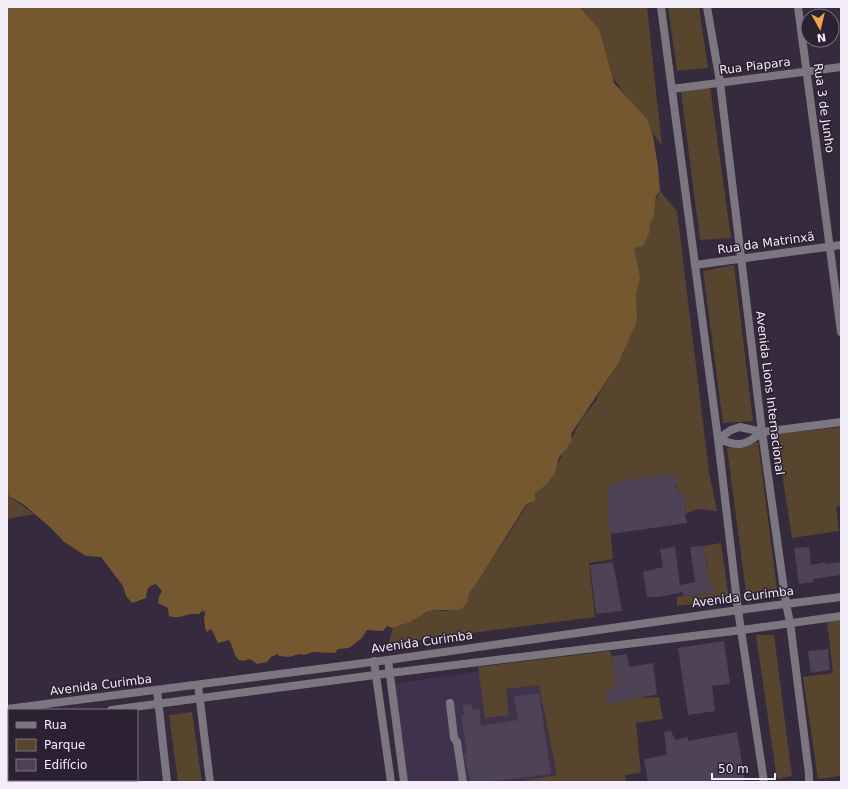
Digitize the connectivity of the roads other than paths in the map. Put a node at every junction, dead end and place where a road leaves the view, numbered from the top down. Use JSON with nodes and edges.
{"nodes":[{"id":1,"x":661,"y":7,"type":"edge"},
{"id":2,"x":707,"y":7,"type":"edge"},
{"id":3,"x":798,"y":7,"type":"edge"},
{"id":4,"x":841,"y":66,"type":"edge"},
{"id":5,"x":807,"y":71,"type":"junction"},
{"id":6,"x":720,"y":82,"type":"junction"},
{"id":7,"x":672,"y":89,"type":"junction"},
{"id":8,"x":841,"y":245,"type":"edge"},
{"id":9,"x":830,"y":246,"type":"junction"},
{"id":10,"x":741,"y":258,"type":"junction"},
{"id":11,"x":695,"y":265,"type":"junction"},
{"id":12,"x":841,"y":332,"type":"edge"},
{"id":13,"x":841,"y":422,"type":"edge"},
{"id":14,"x":762,"y":432,"type":"junction"},
{"id":15,"x":718,"y":439,"type":"junction"},
{"id":16,"x":841,"y":597,"type":"edge"},
{"id":17,"x":786,"y":604,"type":"junction"},
{"id":18,"x":738,"y":610,"type":"junction"},
{"id":19,"x":841,"y":616,"type":"edge"},
{"id":20,"x":790,"y":622,"type":"junction"},
{"id":21,"x":742,"y":630,"type":"junction"},
{"id":22,"x":388,"y":660,"type":"junction"},
{"id":23,"x":374,"y":661,"type":"junction"},
{"id":24,"x":390,"y":673,"type":"junction"},
{"id":25,"x":376,"y":675,"type":"junction"},
{"id":26,"x":198,"y":684,"type":"junction"},
{"id":27,"x":157,"y":690,"type":"junction"},
{"id":28,"x":199,"y":698,"type":"junction"},
{"id":29,"x":450,"y":703,"type":"dead end"},
{"id":30,"x":159,"y":704,"type":"junction"},
{"id":31,"x":7,"y":709,"type":"edge"},
{"id":32,"x":119,"y":709,"type":"edge"},
{"id":33,"x":167,"y":782,"type":"edge"},
{"id":34,"x":210,"y":782,"type":"edge"},
{"id":35,"x":391,"y":782,"type":"edge"},
{"id":36,"x":404,"y":782,"type":"edge"},
{"id":37,"x":463,"y":782,"type":"edge"},
{"id":38,"x":764,"y":782,"type":"edge"},
{"id":39,"x":809,"y":782,"type":"edge"}],
"edges":[{"from":1,"to":7,"type":"street"},
{"from":2,"to":6,"type":"street","name":"Avenida Lions Internacional"},
{"from":3,"to":5,"type":"street","name":"Rua 3 de Junho"},
{"from":4,"to":5,"type":"street","name":"Rua Piapara"},
{"from":5,"to":6,"type":"street","name":"Rua Piapara"},
{"from":5,"to":9,"type":"street","name":"Rua 3 de Junho"},
{"from":6,"to":7,"type":"street","name":"Rua Piapara"},
{"from":6,"to":10,"type":"street","name":"Avenida Lions Internacional"},
{"from":7,"to":11,"type":"street"},
{"from":8,"to":9,"type":"street","name":"Rua da Matrinxã"},
{"from":9,"to":10,"type":"street","name":"Rua da Matrinxã"},
{"from":9,"to":12,"type":"street","name":"Rua 3 de Junho"},
{"from":10,"to":11,"type":"street","name":"Rua da Matrinxã"},
{"from":10,"to":14,"type":"street","name":"Avenida Lions Internacional"},
{"from":11,"to":15,"type":"street"},
{"from":13,"to":14,"type":"street"},
{"from":14,"to":15,"type":"street"},
{"from":14,"to":15,"type":"street"},
{"from":14,"to":17,"type":"street","name":"Avenida Lions Internacional"},
{"from":15,"to":18,"type":"street"},
{"from":16,"to":17,"type":"street","name":"Avenida Curimba"},
{"from":17,"to":18,"type":"street","name":"Avenida Curimba"},
{"from":17,"to":20,"type":"street","name":"Avenida Lions Internacional"},
{"from":18,"to":21,"type":"street"},
{"from":18,"to":22,"type":"street","name":"Avenida Curimba"},
{"from":19,"to":20,"type":"street"},
{"from":20,"to":21,"type":"street"},
{"from":20,"to":39,"type":"street","name":"Avenida Lions Internacional"},
{"from":21,"to":24,"type":"street"},
{"from":21,"to":38,"type":"street"},
{"from":22,"to":23,"type":"street","name":"Avenida Curimba"},
{"from":22,"to":24,"type":"street"},
{"from":23,"to":25,"type":"street"},
{"from":23,"to":26,"type":"street","name":"Avenida Curimba"},
{"from":24,"to":25,"type":"street"},
{"from":24,"to":36,"type":"street"},
{"from":25,"to":28,"type":"street"},
{"from":25,"to":35,"type":"street"},
{"from":26,"to":27,"type":"street","name":"Avenida Curimba"},
{"from":26,"to":28,"type":"street"},
{"from":27,"to":30,"type":"street"},
{"from":27,"to":31,"type":"street","name":"Avenida Curimba"},
{"from":28,"to":30,"type":"street"},
{"from":28,"to":34,"type":"street"},
{"from":29,"to":37,"type":"street"},
{"from":30,"to":32,"type":"street"},
{"from":30,"to":33,"type":"street"}]}
